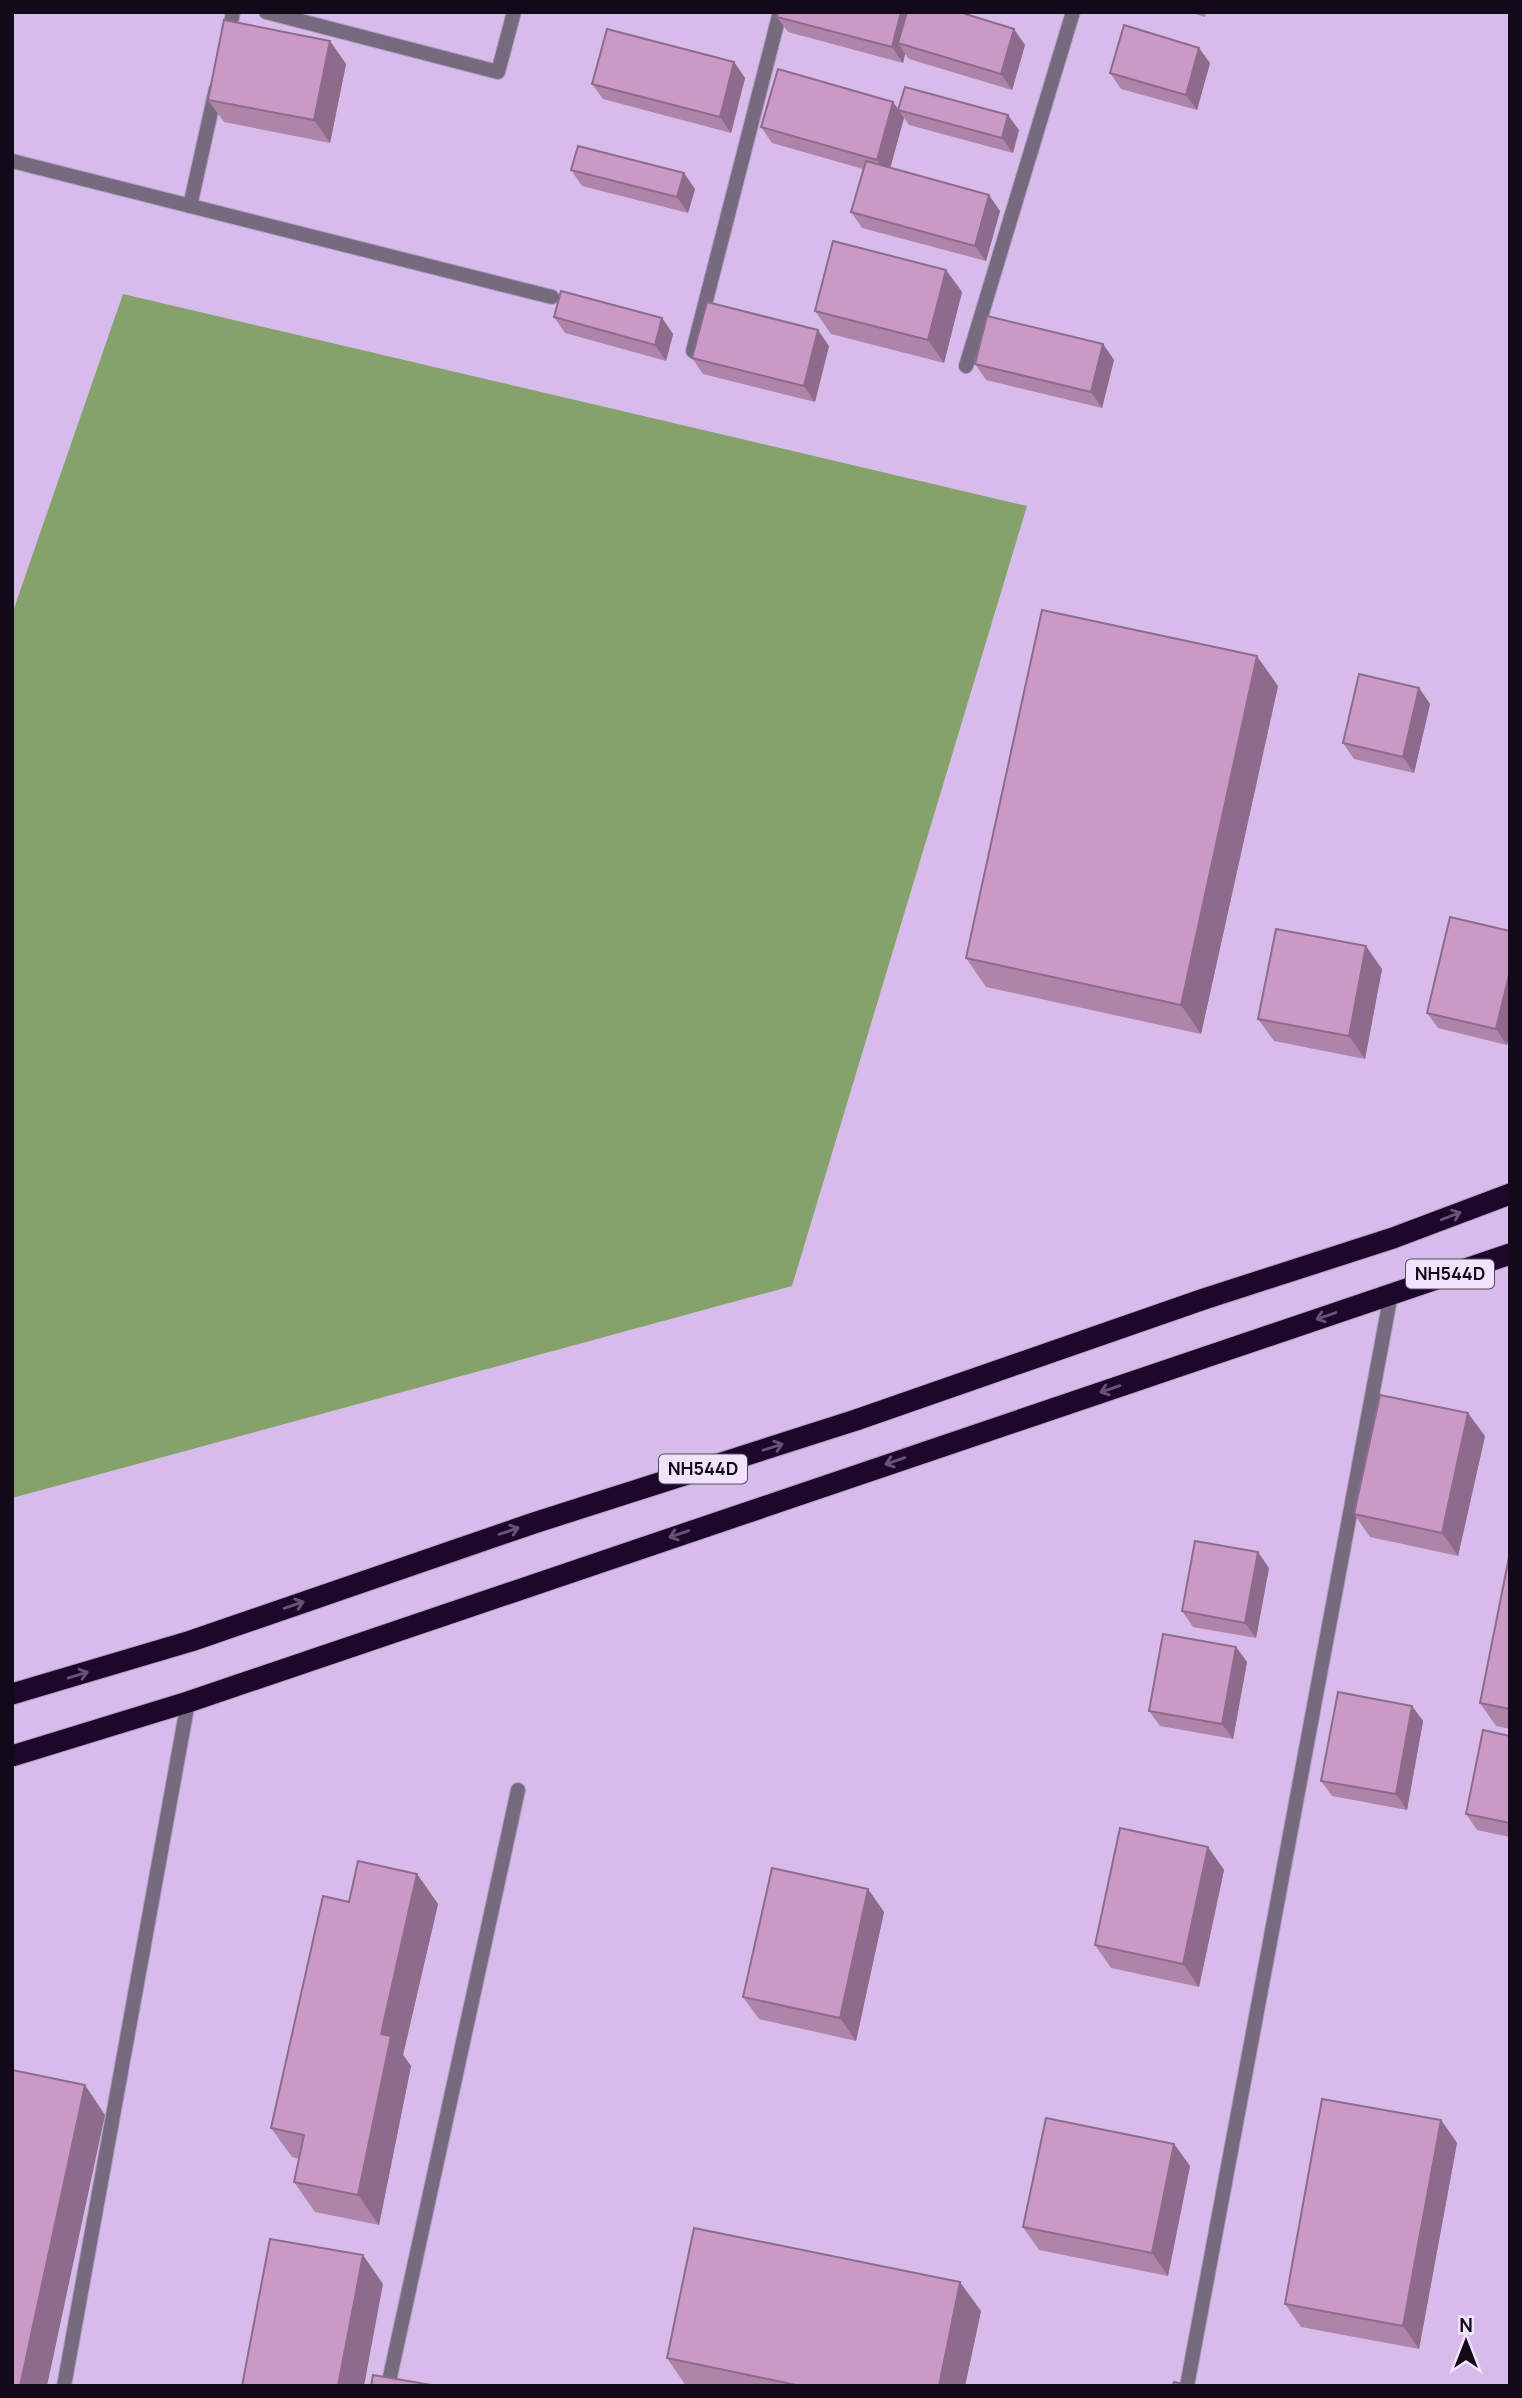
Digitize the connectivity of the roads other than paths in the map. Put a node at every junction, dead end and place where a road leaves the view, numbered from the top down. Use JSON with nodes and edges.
{"nodes":[{"id":1,"x":233,"y":12,"type":"edge"},
{"id":2,"x":266,"y":12,"type":"edge"},
{"id":3,"x":514,"y":12,"type":"edge"},
{"id":4,"x":780,"y":12,"type":"edge"},
{"id":5,"x":1073,"y":12,"type":"edge"},
{"id":6,"x":225,"y":51,"type":"edge"},
{"id":7,"x":219,"y":77,"type":"edge"},
{"id":8,"x":12,"y":161,"type":"edge"},
{"id":9,"x":190,"y":206,"type":"junction"},
{"id":10,"x":552,"y":297,"type":"dead end"},
{"id":11,"x":693,"y":351,"type":"edge"},
{"id":12,"x":966,"y":366,"type":"dead end"},
{"id":13,"x":1510,"y":1194,"type":"edge"},
{"id":14,"x":1510,"y":1254,"type":"edge"},
{"id":15,"x":1391,"y":1294,"type":"junction"},
{"id":16,"x":12,"y":1694,"type":"edge"},
{"id":17,"x":188,"y":1702,"type":"junction"},
{"id":18,"x":12,"y":1756,"type":"edge"},
{"id":19,"x":518,"y":1790,"type":"dead end"},
{"id":20,"x":64,"y":2386,"type":"edge"},
{"id":21,"x":388,"y":2386,"type":"edge"},
{"id":22,"x":1187,"y":2386,"type":"edge"}],
"edges":[{"from":1,"to":6,"type":"street"},
{"from":2,"to":3,"type":"street"},
{"from":4,"to":11,"type":"street"},
{"from":5,"to":12,"type":"street"},
{"from":7,"to":9,"type":"street"},
{"from":8,"to":9,"type":"street"},
{"from":9,"to":10,"type":"street"},
{"from":16,"to":13,"type":"highway","number":"NH544D","one_way":true},
{"from":14,"to":15,"type":"highway","number":"NH544D"},
{"from":15,"to":17,"type":"highway","number":"NH544D","one_way":true},
{"from":15,"to":22,"type":"street"},
{"from":17,"to":18,"type":"highway","number":"NH544D"},
{"from":17,"to":20,"type":"street"},
{"from":19,"to":21,"type":"street"}]}
